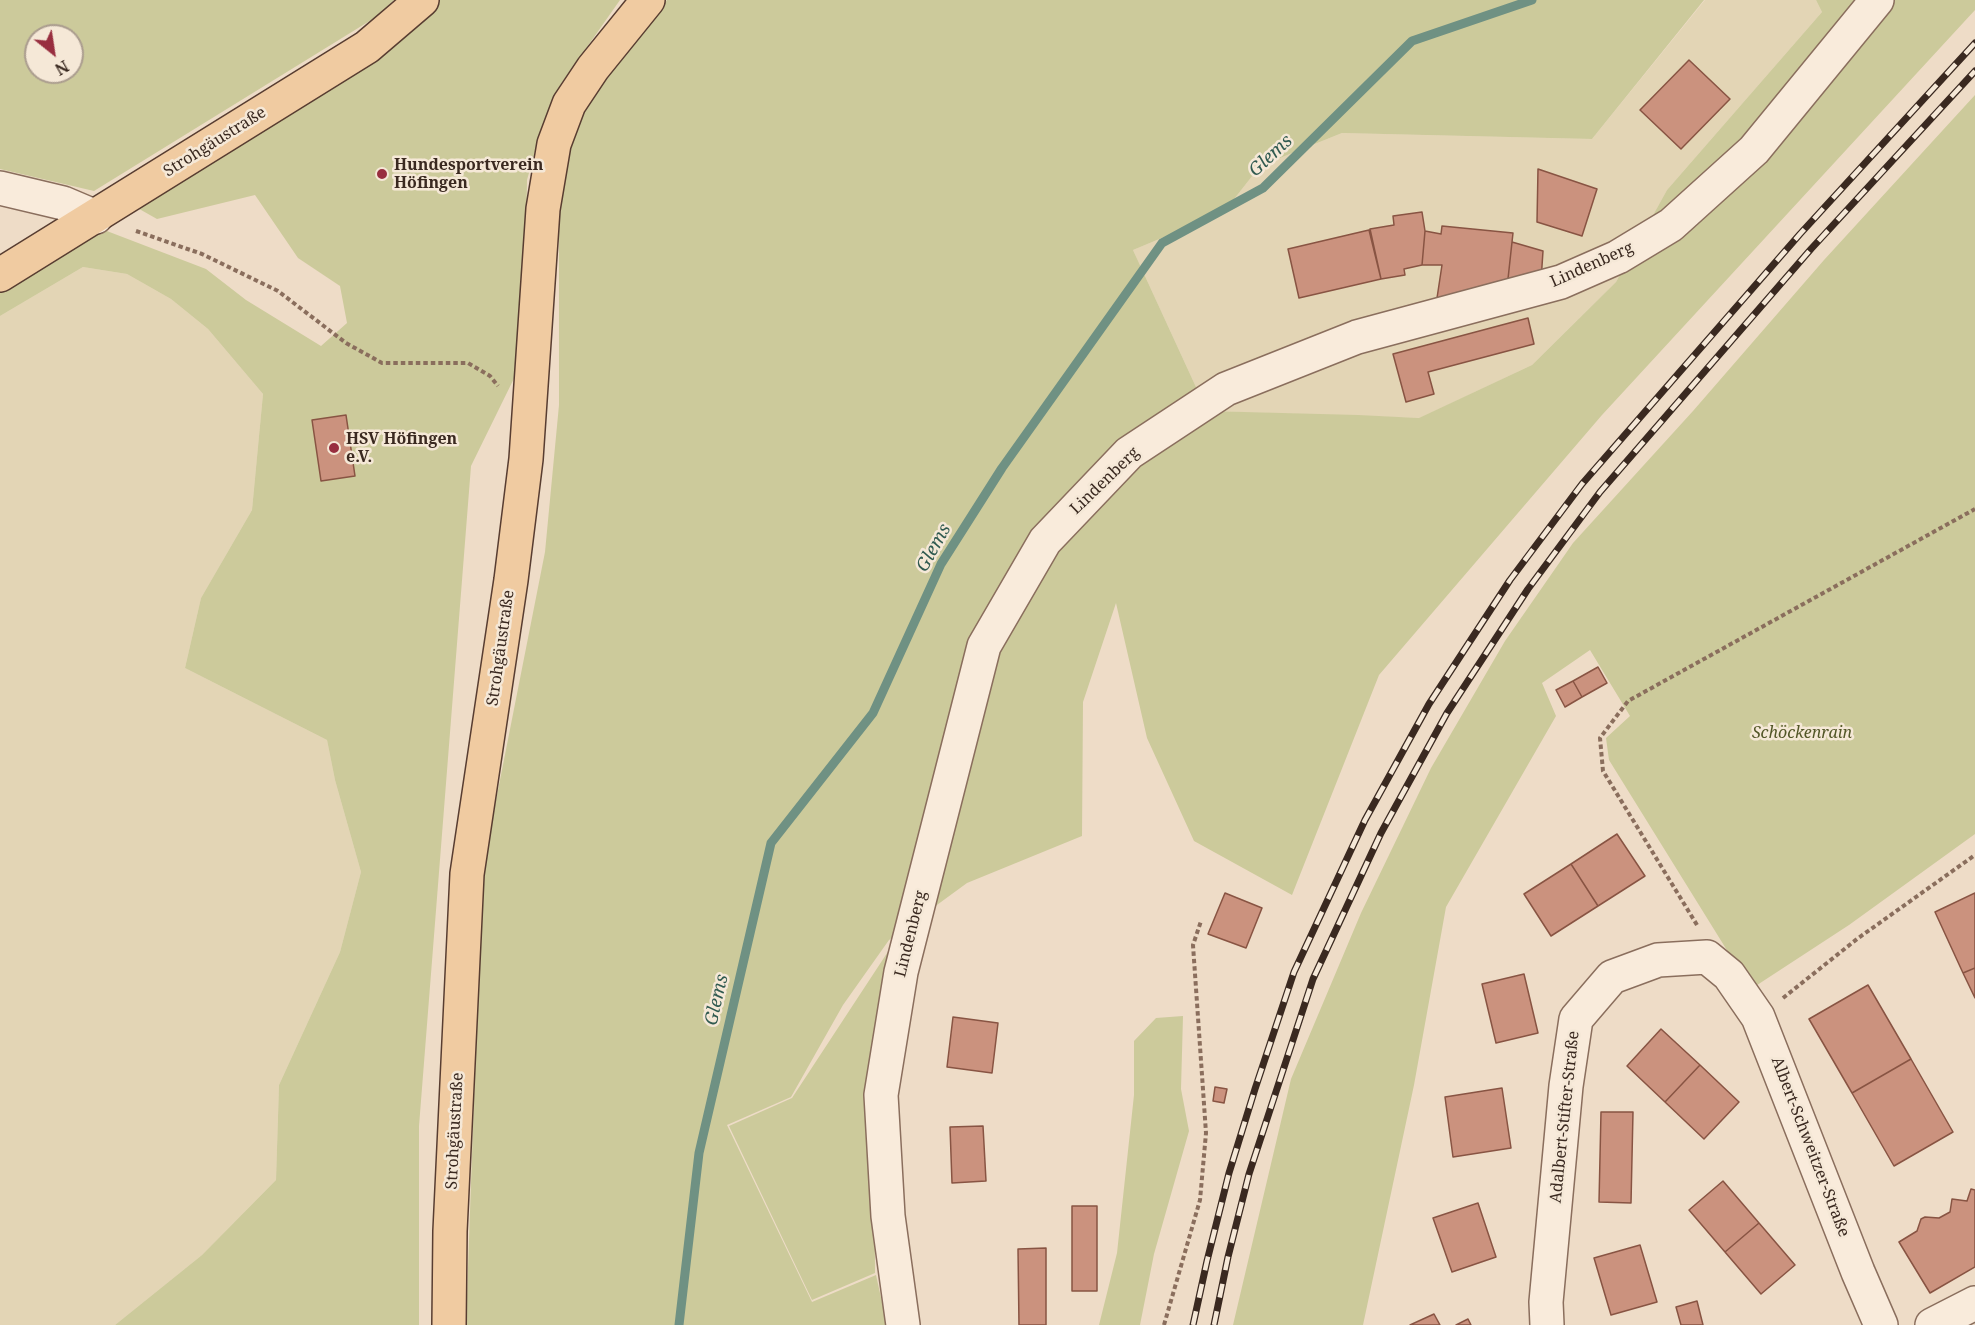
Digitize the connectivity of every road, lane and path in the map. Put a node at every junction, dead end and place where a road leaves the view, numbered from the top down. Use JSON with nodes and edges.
{"nodes":[{"id":1,"x":422,"y":0,"type":"edge"},
{"id":2,"x":648,"y":0,"type":"edge"},
{"id":3,"x":1877,"y":0,"type":"edge"},
{"id":4,"x":0,"y":188,"type":"edge"},
{"id":5,"x":96,"y":217,"type":"junction"},
{"id":6,"x":0,"y":275,"type":"edge"},
{"id":7,"x":500,"y":388,"type":"dead end"},
{"id":8,"x":1975,"y":509,"type":"edge"},
{"id":9,"x":1975,"y":855,"type":"edge"},
{"id":10,"x":1201,"y":921,"type":"dead end"},
{"id":11,"x":1718,"y":966,"type":"junction"},
{"id":12,"x":1758,"y":1017,"type":"junction"},
{"id":13,"x":1975,"y":1303,"type":"edge"},
{"id":14,"x":449,"y":1325,"type":"edge"},
{"id":15,"x":903,"y":1325,"type":"edge"},
{"id":16,"x":1164,"y":1325,"type":"edge"},
{"id":17,"x":1547,"y":1325,"type":"edge"},
{"id":18,"x":1881,"y":1325,"type":"edge"},
{"id":19,"x":1932,"y":1325,"type":"edge"}],
"edges":[{"from":1,"to":5,"type":"main road","name":"Strohgäustraße"},
{"from":2,"to":14,"type":"main road","name":"Strohgäustraße"},
{"from":3,"to":15,"type":"street","name":"Lindenberg"},
{"from":4,"to":5,"type":"street"},
{"from":5,"to":6,"type":"main road","name":"Strohgäustraße"},
{"from":5,"to":7,"type":"path"},
{"from":8,"to":11,"type":"path"},
{"from":9,"to":12,"type":"path"},
{"from":10,"to":16,"type":"path"},
{"from":11,"to":12,"type":"street","name":"Albert-Schweitzer-Straße"},
{"from":11,"to":17,"type":"street","name":"Adalbert-Stifter-Straße"},
{"from":12,"to":18,"type":"street","name":"Albert-Schweitzer-Straße"},
{"from":13,"to":19,"type":"street"}]}
